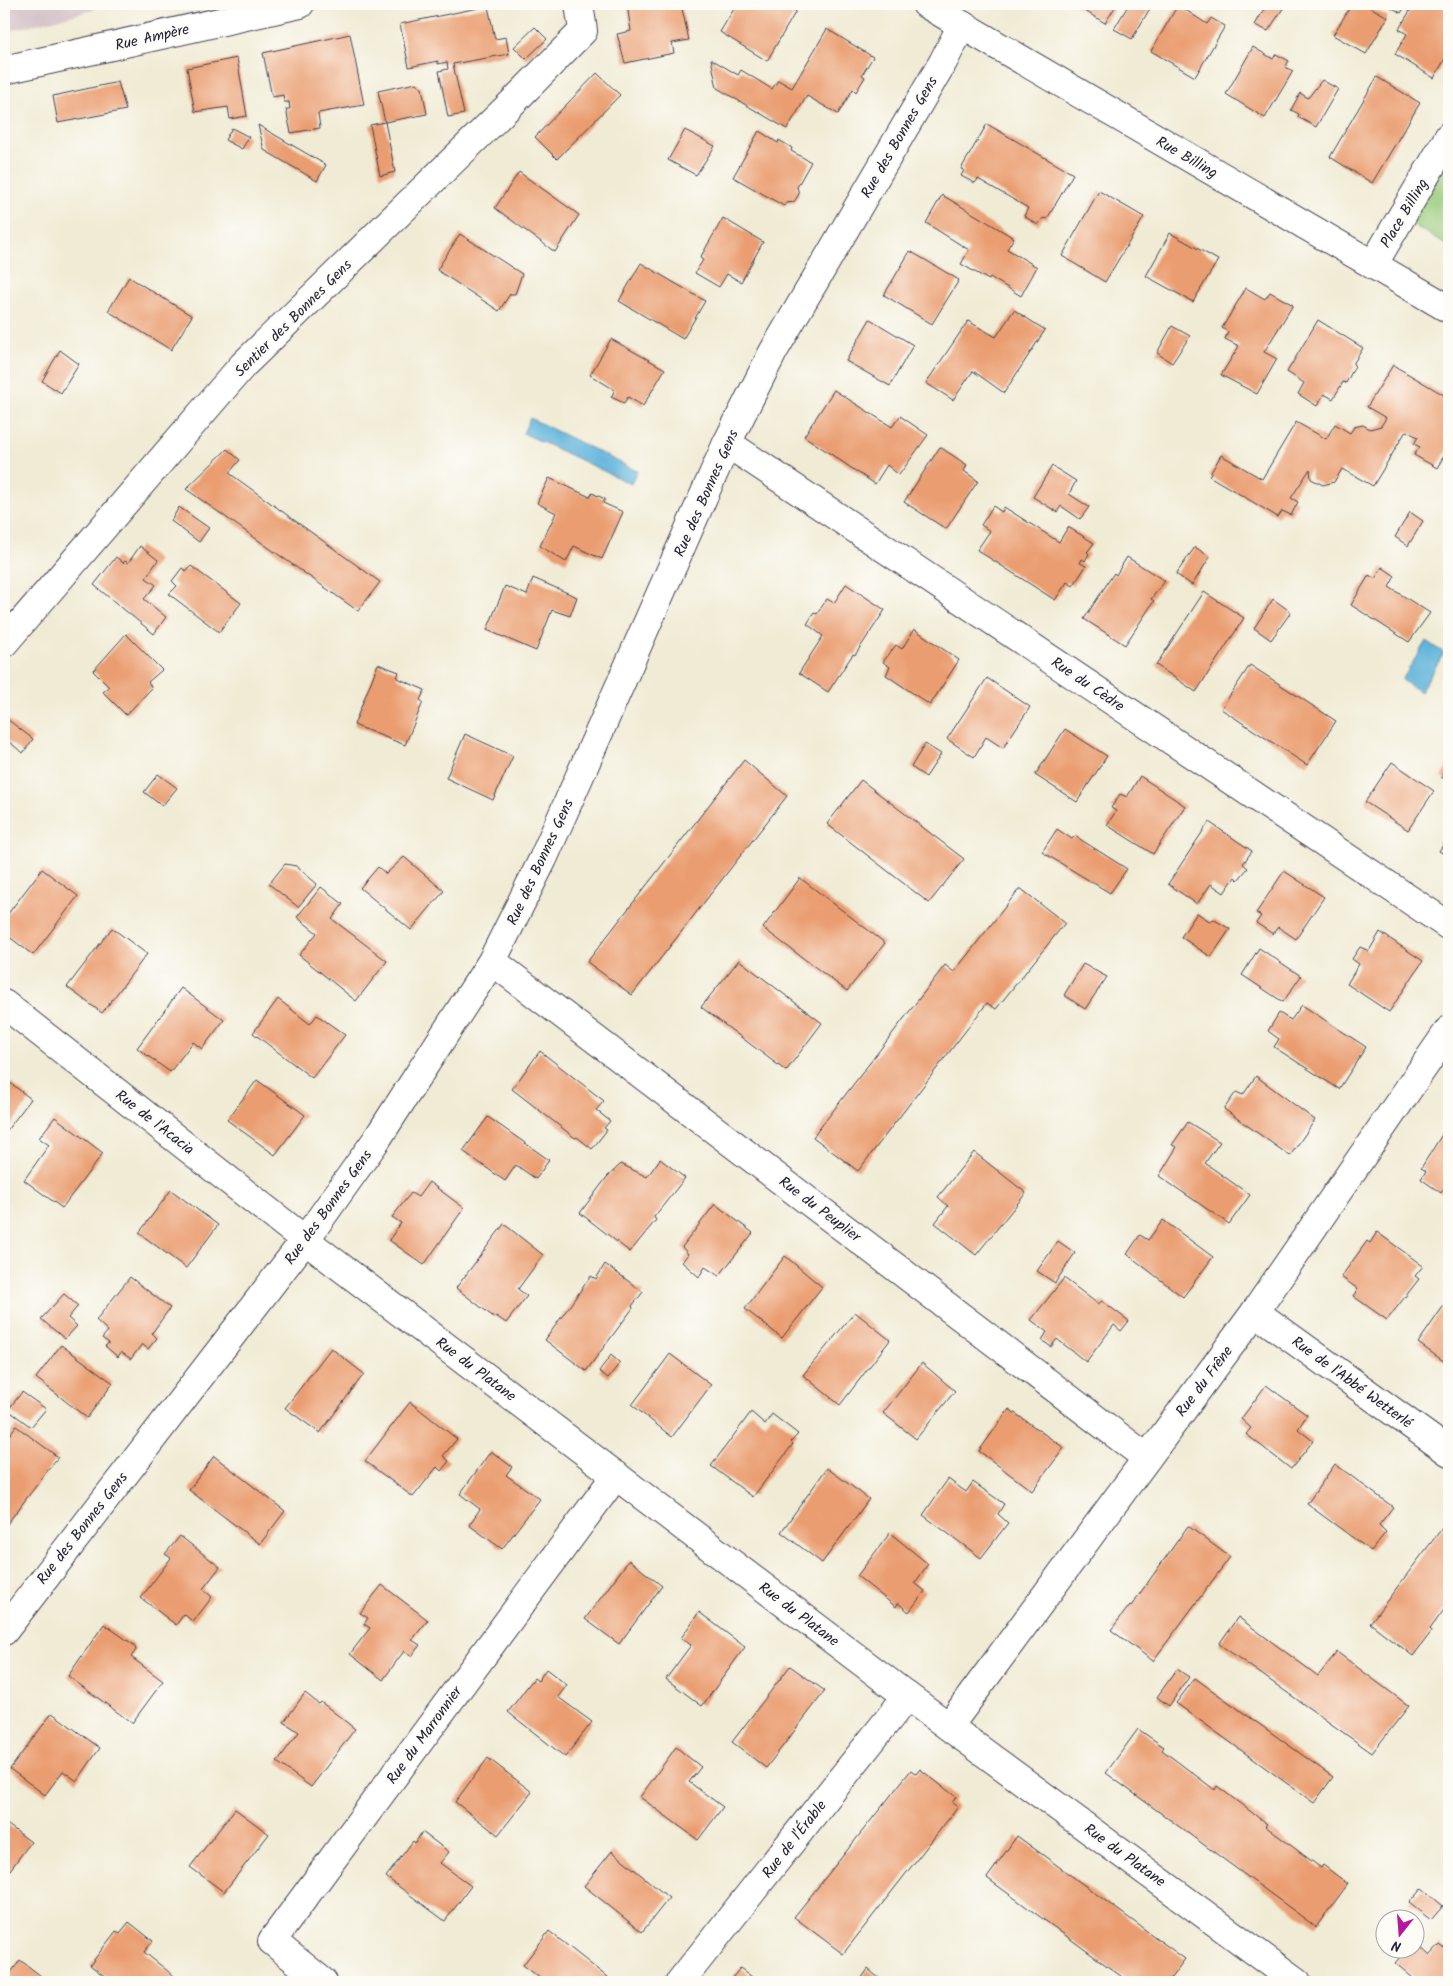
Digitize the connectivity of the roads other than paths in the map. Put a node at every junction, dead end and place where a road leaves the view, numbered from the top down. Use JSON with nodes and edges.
{"nodes":[{"id":1,"x":300,"y":4,"type":"edge"},
{"id":2,"x":579,"y":4,"type":"edge"},
{"id":3,"x":926,"y":4,"type":"edge"},
{"id":4,"x":962,"y":25,"type":"junction"},
{"id":5,"x":4,"y":70,"type":"edge"},
{"id":6,"x":1449,"y":136,"type":"edge"},
{"id":7,"x":1373,"y":265,"type":"junction"},
{"id":8,"x":1449,"y":309,"type":"edge"},
{"id":9,"x":727,"y":443,"type":"junction"},
{"id":10,"x":4,"y":643,"type":"edge"},
{"id":11,"x":1449,"y":926,"type":"edge"},
{"id":12,"x":492,"y":961,"type":"junction"},
{"id":13,"x":4,"y":1004,"type":"edge"},
{"id":14,"x":1449,"y":1030,"type":"edge"},
{"id":15,"x":306,"y":1240,"type":"junction"},
{"id":16,"x":1255,"y":1312,"type":"junction"},
{"id":17,"x":1449,"y":1452,"type":"edge"},
{"id":18,"x":1147,"y":1458,"type":"junction"},
{"id":19,"x":616,"y":1475,"type":"junction"},
{"id":20,"x":12,"y":1604,"type":"edge"},
{"id":21,"x":4,"y":1631,"type":"edge"},
{"id":22,"x":908,"y":1696,"type":"junction"},
{"id":23,"x":950,"y":1726,"type":"junction"},
{"id":24,"x":324,"y":1982,"type":"edge"},
{"id":25,"x":680,"y":1982,"type":"edge"},
{"id":26,"x":1297,"y":1982,"type":"edge"}],
"edges":[{"from":1,"to":5,"type":"street","name":"Rue Ampère"},
{"from":2,"to":10,"type":"street","name":"Sentier des Bonnes Gens"},
{"from":3,"to":4,"type":"street","name":"Rue Billing"},
{"from":4,"to":7,"type":"street","name":"Rue Billing"},
{"from":4,"to":9,"type":"street","name":"Rue des Bonnes Gens"},
{"from":6,"to":7,"type":"street","name":"Place Billing"},
{"from":7,"to":8,"type":"street","name":"Rue Billing"},
{"from":9,"to":11,"type":"street","name":"Rue du Cèdre"},
{"from":9,"to":12,"type":"street","name":"Rue des Bonnes Gens"},
{"from":12,"to":15,"type":"street","name":"Rue des Bonnes Gens"},
{"from":12,"to":18,"type":"street","name":"Rue du Peuplier"},
{"from":13,"to":15,"type":"street","name":"Rue de l'Acacia"},
{"from":14,"to":16,"type":"street","name":"Rue du Frêne"},
{"from":15,"to":19,"type":"street","name":"Rue du Platane"},
{"from":15,"to":20,"type":"street","name":"Rue des Bonnes Gens"},
{"from":16,"to":17,"type":"street","name":"Rue de l'Abbé Wetterlé"},
{"from":16,"to":18,"type":"street","name":"Rue du Frêne"},
{"from":18,"to":23,"type":"street","name":"Rue du Frêne"},
{"from":19,"to":22,"type":"street","name":"Rue du Platane"},
{"from":19,"to":24,"type":"street","name":"Rue du Marronnier"},
{"from":20,"to":21,"type":"street","name":"Rue des Bonnes Gens"},
{"from":22,"to":23,"type":"street","name":"Rue du Platane"},
{"from":22,"to":25,"type":"street","name":"Rue de l'Érable"},
{"from":23,"to":26,"type":"street","name":"Rue du Platane"}]}
